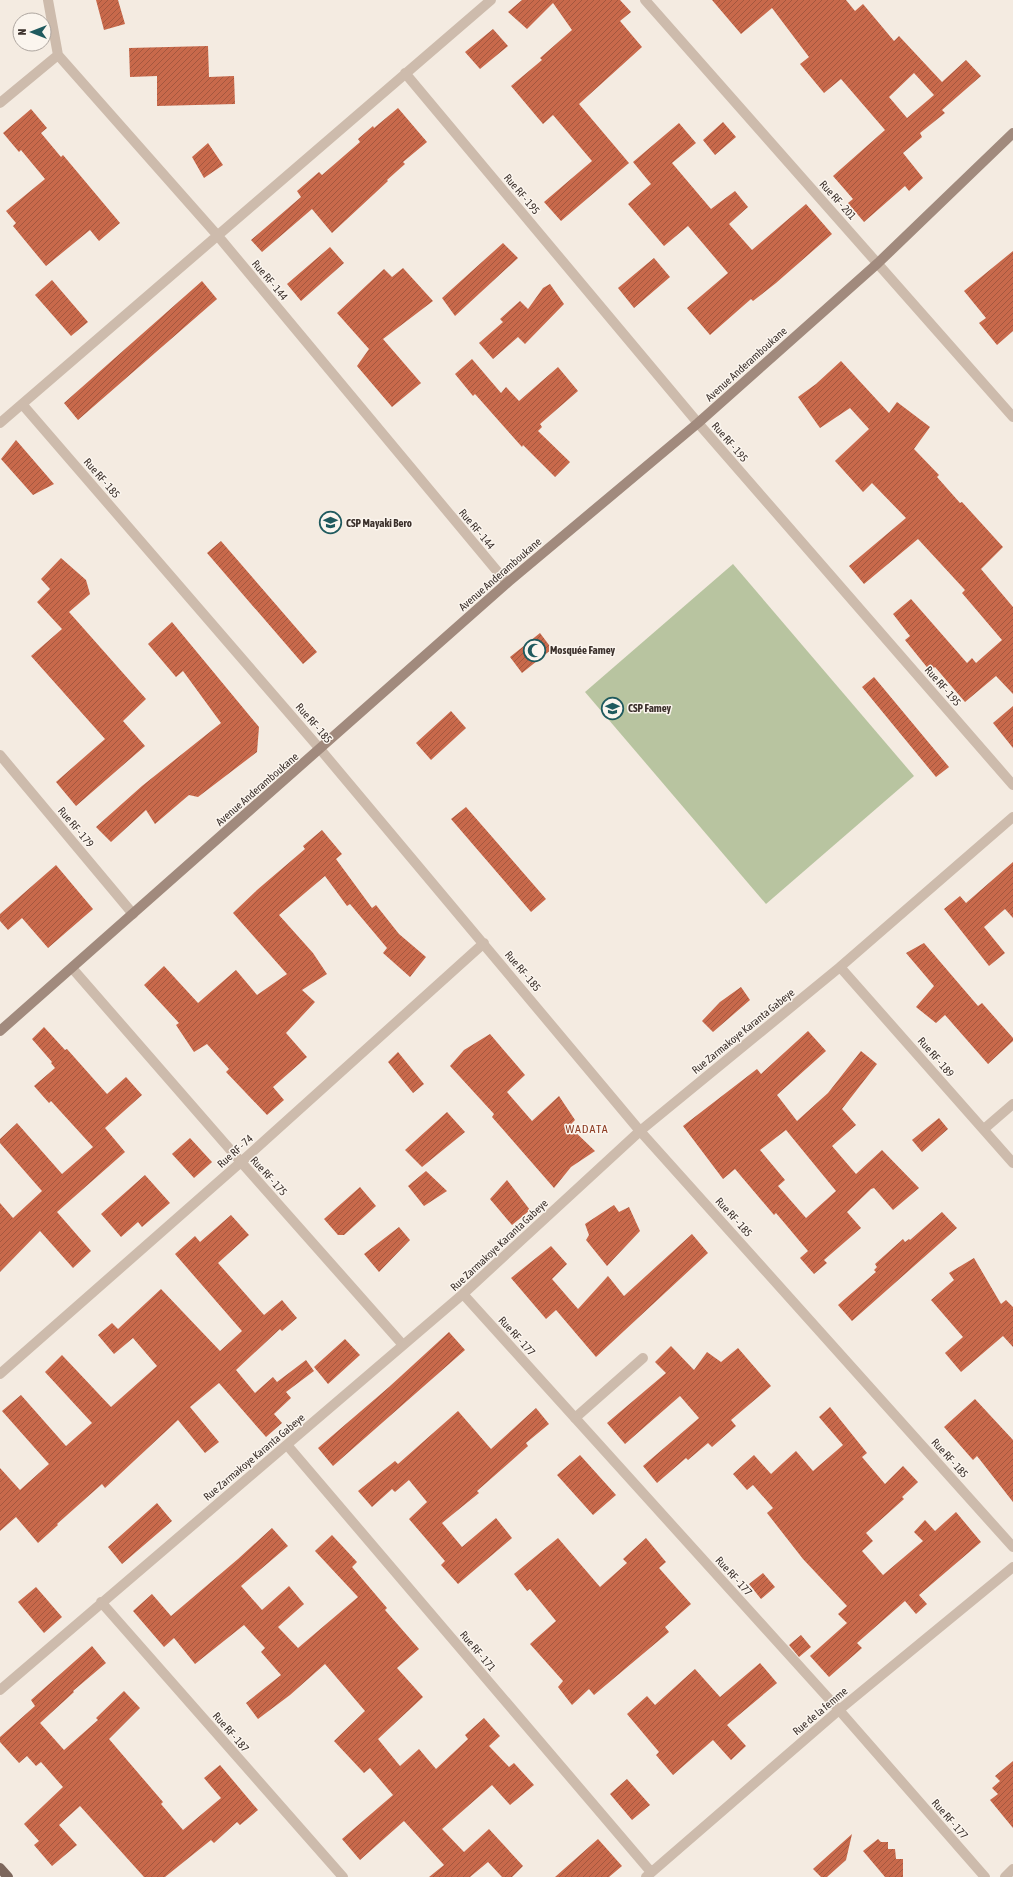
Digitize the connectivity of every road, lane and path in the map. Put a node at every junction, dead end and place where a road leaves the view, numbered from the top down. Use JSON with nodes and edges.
{"nodes":[{"id":1,"x":48,"y":0,"type":"edge"},
{"id":2,"x":491,"y":0,"type":"edge"},
{"id":3,"x":645,"y":0,"type":"edge"},
{"id":4,"x":58,"y":55,"type":"junction"},
{"id":5,"x":405,"y":73,"type":"junction"},
{"id":6,"x":0,"y":103,"type":"edge"},
{"id":7,"x":1013,"y":133,"type":"edge"},
{"id":8,"x":218,"y":236,"type":"junction"},
{"id":9,"x":878,"y":263,"type":"junction"},
{"id":10,"x":22,"y":404,"type":"junction"},
{"id":11,"x":1013,"y":417,"type":"edge"},
{"id":12,"x":0,"y":423,"type":"edge"},
{"id":13,"x":698,"y":423,"type":"junction"},
{"id":14,"x":507,"y":584,"type":"junction"},
{"id":15,"x":320,"y":749,"type":"junction"},
{"id":16,"x":0,"y":755,"type":"edge"},
{"id":17,"x":1013,"y":785,"type":"edge"},
{"id":18,"x":1013,"y":817,"type":"edge"},
{"id":19,"x":133,"y":914,"type":"junction"},
{"id":20,"x":484,"y":943,"type":"junction"},
{"id":21,"x":840,"y":967,"type":"junction"},
{"id":22,"x":72,"y":968,"type":"junction"},
{"id":23,"x":0,"y":1031,"type":"edge"},
{"id":24,"x":1013,"y":1104,"type":"edge"},
{"id":25,"x":984,"y":1129,"type":"junction"},
{"id":26,"x":640,"y":1131,"type":"junction"},
{"id":27,"x":241,"y":1162,"type":"junction"},
{"id":28,"x":1013,"y":1163,"type":"edge"},
{"id":29,"x":463,"y":1294,"type":"junction"},
{"id":30,"x":403,"y":1345,"type":"junction"},
{"id":31,"x":643,"y":1358,"type":"dead end"},
{"id":32,"x":0,"y":1374,"type":"edge"},
{"id":33,"x":575,"y":1418,"type":"junction"},
{"id":34,"x":287,"y":1445,"type":"junction"},
{"id":35,"x":1013,"y":1547,"type":"edge"},
{"id":36,"x":1013,"y":1567,"type":"edge"},
{"id":37,"x":101,"y":1602,"type":"junction"},
{"id":38,"x":0,"y":1690,"type":"edge"},
{"id":39,"x":839,"y":1710,"type":"junction"},
{"id":40,"x":0,"y":1868,"type":"edge"},
{"id":41,"x":1013,"y":1869,"type":"edge"},
{"id":42,"x":648,"y":1875,"type":"edge"},
{"id":43,"x":8,"y":1877,"type":"edge"},
{"id":44,"x":343,"y":1877,"type":"edge"},
{"id":45,"x":985,"y":1877,"type":"edge"},
{"id":46,"x":1005,"y":1877,"type":"edge"}],
"edges":[{"from":1,"to":4,"type":"street"},
{"from":2,"to":5,"type":"street"},
{"from":3,"to":9,"type":"street","name":"Rue RF - 201"},
{"from":4,"to":6,"type":"street"},
{"from":4,"to":8,"type":"street","name":"Rue RF - 144"},
{"from":5,"to":8,"type":"street"},
{"from":5,"to":13,"type":"street","name":"Rue RF - 195"},
{"from":7,"to":9,"type":"street","name":"Avenue Anderamboukane"},
{"from":8,"to":10,"type":"street"},
{"from":8,"to":14,"type":"street","name":"Rue RF - 144"},
{"from":9,"to":11,"type":"street","name":"Rue RF - 201"},
{"from":9,"to":13,"type":"street","name":"Avenue Anderamboukane"},
{"from":10,"to":12,"type":"street"},
{"from":10,"to":15,"type":"street","name":"Rue RF - 185"},
{"from":13,"to":14,"type":"street","name":"Avenue Anderamboukane"},
{"from":13,"to":17,"type":"street","name":"Rue RF - 195"},
{"from":14,"to":15,"type":"street","name":"Avenue Anderamboukane"},
{"from":15,"to":19,"type":"street","name":"Avenue Anderamboukane"},
{"from":15,"to":20,"type":"street","name":"Rue RF - 185"},
{"from":16,"to":19,"type":"street","name":"Rue RF - 179"},
{"from":18,"to":21,"type":"street","name":"Rue Zarmakoye Karanta Gabeye"},
{"from":19,"to":22,"type":"street","name":"Avenue Anderamboukane"},
{"from":20,"to":26,"type":"street","name":"Rue RF - 185"},
{"from":20,"to":27,"type":"street","name":"Rue RF - 74"},
{"from":21,"to":25,"type":"street","name":"Rue RF - 189"},
{"from":21,"to":26,"type":"street","name":"Rue Zarmakoye Karanta Gabeye"},
{"from":22,"to":23,"type":"street","name":"Avenue Anderamboukane"},
{"from":22,"to":27,"type":"street","name":"Rue RF - 175"},
{"from":24,"to":25,"type":"street"},
{"from":25,"to":28,"type":"street","name":"Rue RF - 189"},
{"from":26,"to":29,"type":"street","name":"Rue Zarmakoye Karanta Gabeye"},
{"from":26,"to":35,"type":"street","name":"Rue RF - 185"},
{"from":27,"to":30,"type":"street","name":"Rue RF - 175"},
{"from":27,"to":32,"type":"street","name":"Rue RF - 74"},
{"from":29,"to":30,"type":"street","name":"Rue Zarmakoye Karanta Gabeye"},
{"from":29,"to":33,"type":"street","name":"Rue RF - 177"},
{"from":30,"to":34,"type":"street","name":"Rue Zarmakoye Karanta Gabeye"},
{"from":31,"to":33,"type":"street"},
{"from":33,"to":39,"type":"street","name":"Rue RF - 177"},
{"from":34,"to":37,"type":"street","name":"Rue Zarmakoye Karanta Gabeye"},
{"from":34,"to":42,"type":"street","name":"Rue RF - 171"},
{"from":36,"to":39,"type":"street","name":"Rue de la femme"},
{"from":37,"to":38,"type":"street","name":"Rue Zarmakoye Karanta Gabeye"},
{"from":37,"to":44,"type":"street","name":"Rue RF - 187"},
{"from":39,"to":42,"type":"street","name":"Rue de la femme"},
{"from":39,"to":45,"type":"street","name":"Rue RF - 177"},
{"from":40,"to":43,"type":"main road"},
{"from":41,"to":46,"type":"street"}]}
